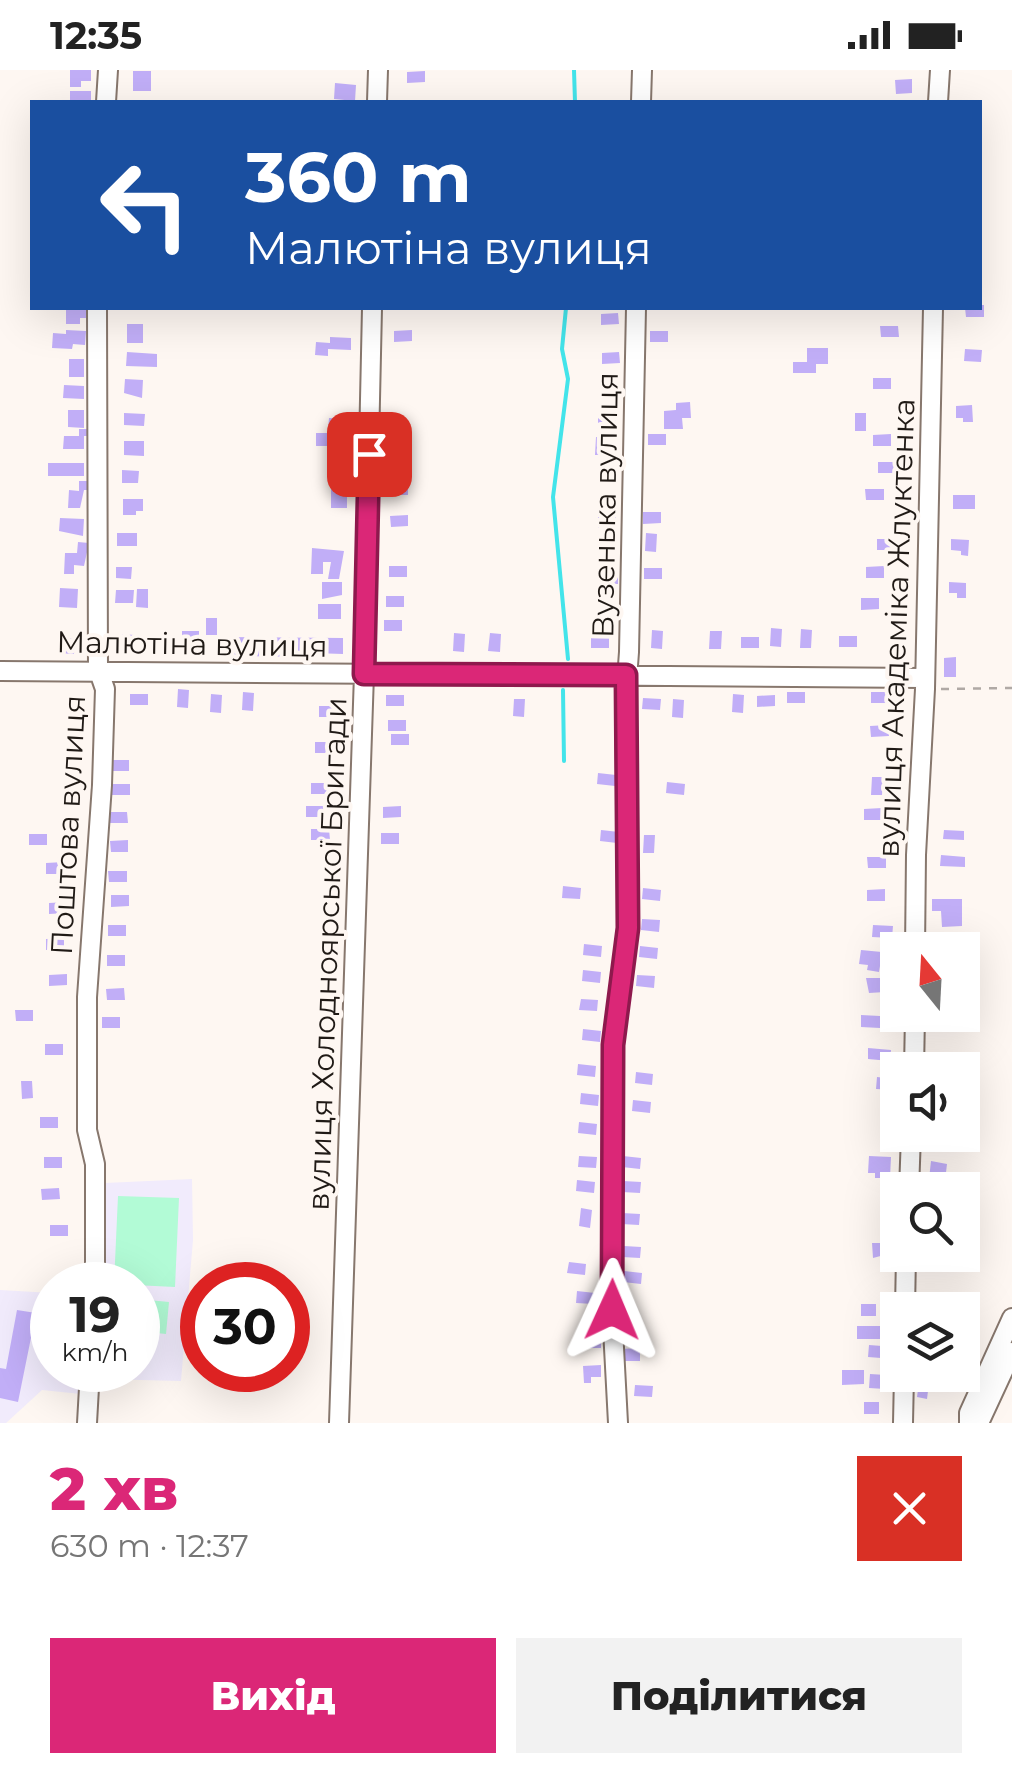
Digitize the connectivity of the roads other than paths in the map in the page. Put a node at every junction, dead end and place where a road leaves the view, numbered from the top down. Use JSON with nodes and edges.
{"nodes":[{"id":1,"x":108,"y":70,"type":"edge"},
{"id":2,"x":378,"y":70,"type":"edge"},
{"id":3,"x":642,"y":70,"type":"edge"},
{"id":4,"x":940,"y":70,"type":"edge"},
{"id":5,"x":106,"y":100,"type":"edge"},
{"id":6,"x":377,"y":100,"type":"edge"},
{"id":7,"x":640,"y":100,"type":"edge"},
{"id":8,"x":938,"y":100,"type":"edge"},
{"id":9,"x":98,"y":310,"type":"edge"},
{"id":10,"x":372,"y":310,"type":"edge"},
{"id":11,"x":636,"y":310,"type":"edge"},
{"id":12,"x":932,"y":310,"type":"edge"},
{"id":13,"x":98,"y":669,"type":"junction"},
{"id":14,"x":0,"y":671,"type":"edge"},
{"id":15,"x":364,"y":674,"type":"junction"},
{"id":16,"x":626,"y":675,"type":"junction"},
{"id":17,"x":924,"y":683,"type":"junction"},
{"id":18,"x":915,"y":932,"type":"edge"},
{"id":19,"x":94,"y":1262,"type":"edge"},
{"id":20,"x":1012,"y":1318,"type":"edge"},
{"id":21,"x":1012,"y":1352,"type":"edge"},
{"id":22,"x":89,"y":1392,"type":"edge"},
{"id":23,"x":903,"y":1392,"type":"edge"},
{"id":24,"x":87,"y":1423,"type":"edge"},
{"id":25,"x":339,"y":1423,"type":"edge"},
{"id":26,"x":618,"y":1423,"type":"edge"},
{"id":27,"x":902,"y":1423,"type":"edge"},
{"id":28,"x":968,"y":1423,"type":"edge"},
{"id":29,"x":979,"y":1423,"type":"edge"}],
"edges":[{"from":1,"to":5,"type":"street"},
{"from":2,"to":6,"type":"street"},
{"from":3,"to":7,"type":"street"},
{"from":4,"to":8,"type":"street"},
{"from":9,"to":13,"type":"street","name":"Поштова вулиця"},
{"from":10,"to":15,"type":"street","name":"вулиця Холодноярської Бригади"},
{"from":11,"to":16,"type":"street","name":"Вузенька вулиця"},
{"from":12,"to":17,"type":"street","name":"вулиця Академіка Жлуктенка"},
{"from":13,"to":14,"type":"street","name":"Малютіна вулиця"},
{"from":13,"to":15,"type":"street","name":"Малютіна вулиця"},
{"from":13,"to":19,"type":"street","name":"Поштова вулиця"},
{"from":15,"to":16,"type":"street","name":"Малютіна вулиця"},
{"from":15,"to":25,"type":"street","name":"вулиця Холодноярської Бригади"},
{"from":16,"to":17,"type":"street","name":"Малютіна вулиця"},
{"from":16,"to":26,"type":"street","name":"Вузенька вулиця"},
{"from":17,"to":18,"type":"street","name":"вулиця Академіка Жлуктенка"},
{"from":20,"to":28,"type":"street"},
{"from":21,"to":29,"type":"street"},
{"from":22,"to":24,"type":"street"},
{"from":23,"to":27,"type":"street"}]}
